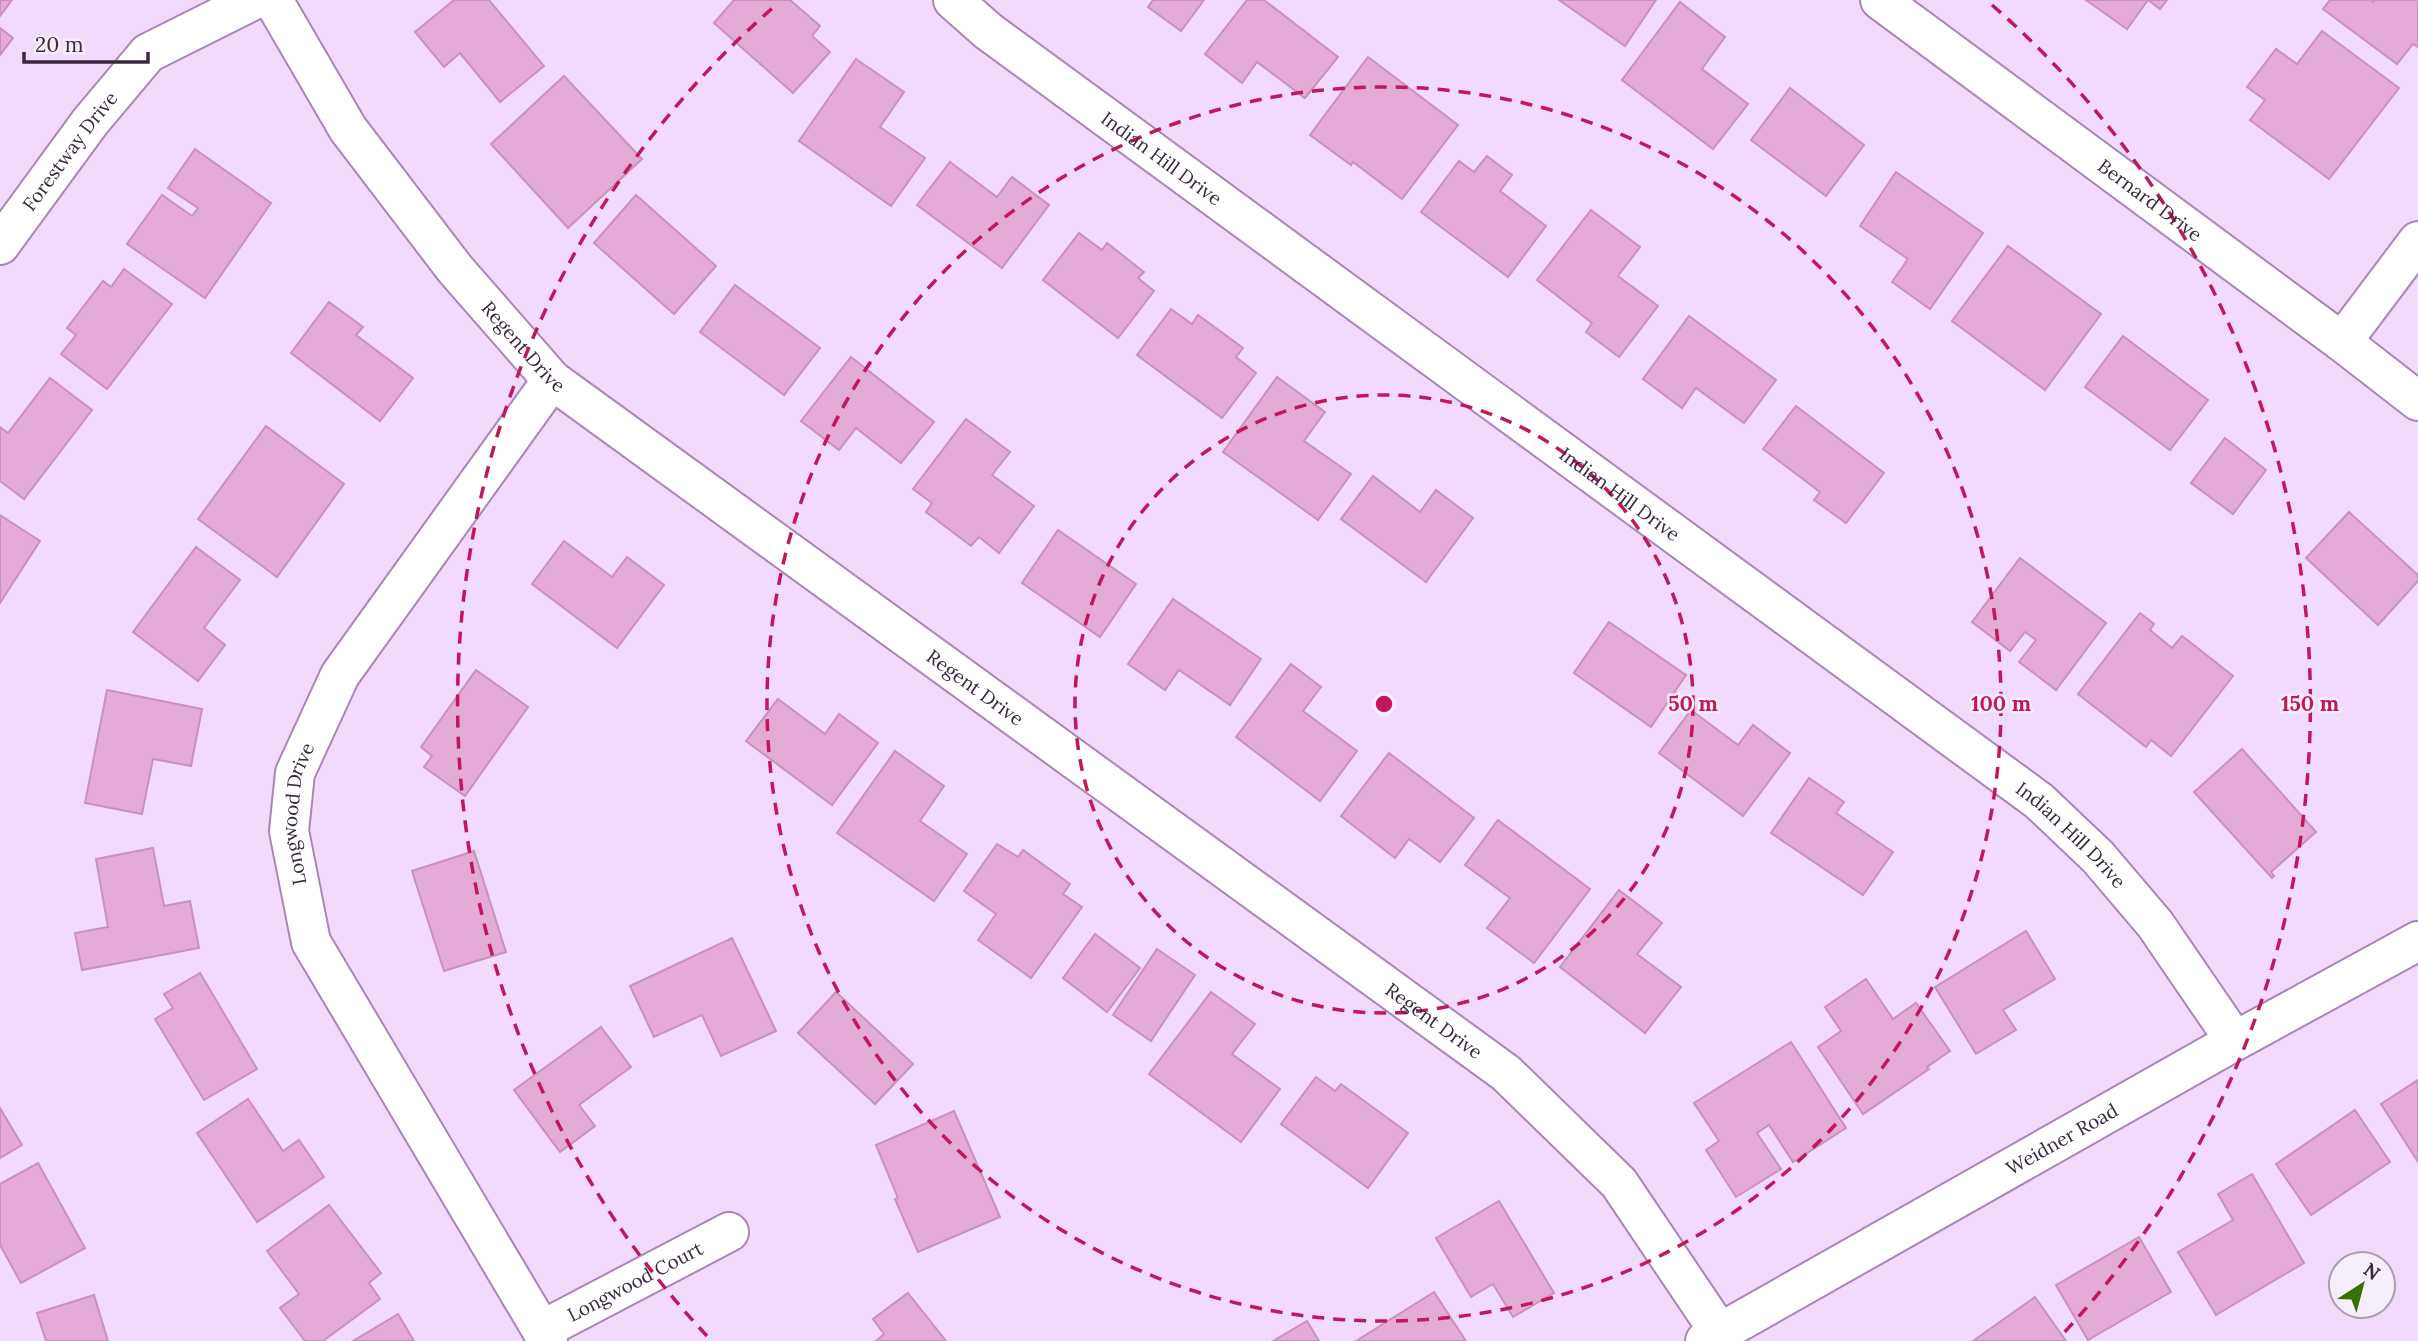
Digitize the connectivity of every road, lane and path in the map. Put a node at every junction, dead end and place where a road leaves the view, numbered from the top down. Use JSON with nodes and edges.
{"nodes":[{"id":1,"x":254,"y":0,"type":"edge"},
{"id":2,"x":273,"y":0,"type":"edge"},
{"id":3,"x":953,"y":0,"type":"edge"},
{"id":4,"x":1894,"y":4,"type":"edge"},
{"id":5,"x":2418,"y":241,"type":"edge"},
{"id":6,"x":0,"y":245,"type":"edge"},
{"id":7,"x":2342,"y":342,"type":"junction"},
{"id":8,"x":552,"y":380,"type":"junction"},
{"id":9,"x":2418,"y":401,"type":"edge"},
{"id":10,"x":2418,"y":941,"type":"edge"},
{"id":11,"x":2235,"y":1041,"type":"junction"},
{"id":12,"x":729,"y":1231,"type":"dead end"},
{"id":13,"x":545,"y":1336,"type":"edge"},
{"id":14,"x":1712,"y":1337,"type":"edge"}],
"edges":[{"from":1,"to":6,"type":"street","name":"Forestway Drive"},
{"from":2,"to":8,"type":"street","name":"Regent Drive"},
{"from":3,"to":11,"type":"street","name":"Indian Hill Drive"},
{"from":4,"to":7,"type":"street","name":"Bernard Drive"},
{"from":5,"to":7,"type":"street"},
{"from":7,"to":9,"type":"street","name":"Bernard Drive"},
{"from":8,"to":13,"type":"street","name":"Longwood Drive"},
{"from":8,"to":14,"type":"street","name":"Regent Drive"},
{"from":10,"to":11,"type":"street","name":"Weidner Road"},
{"from":11,"to":14,"type":"street","name":"Weidner Road"},
{"from":12,"to":13,"type":"street","name":"Longwood Court"}]}
